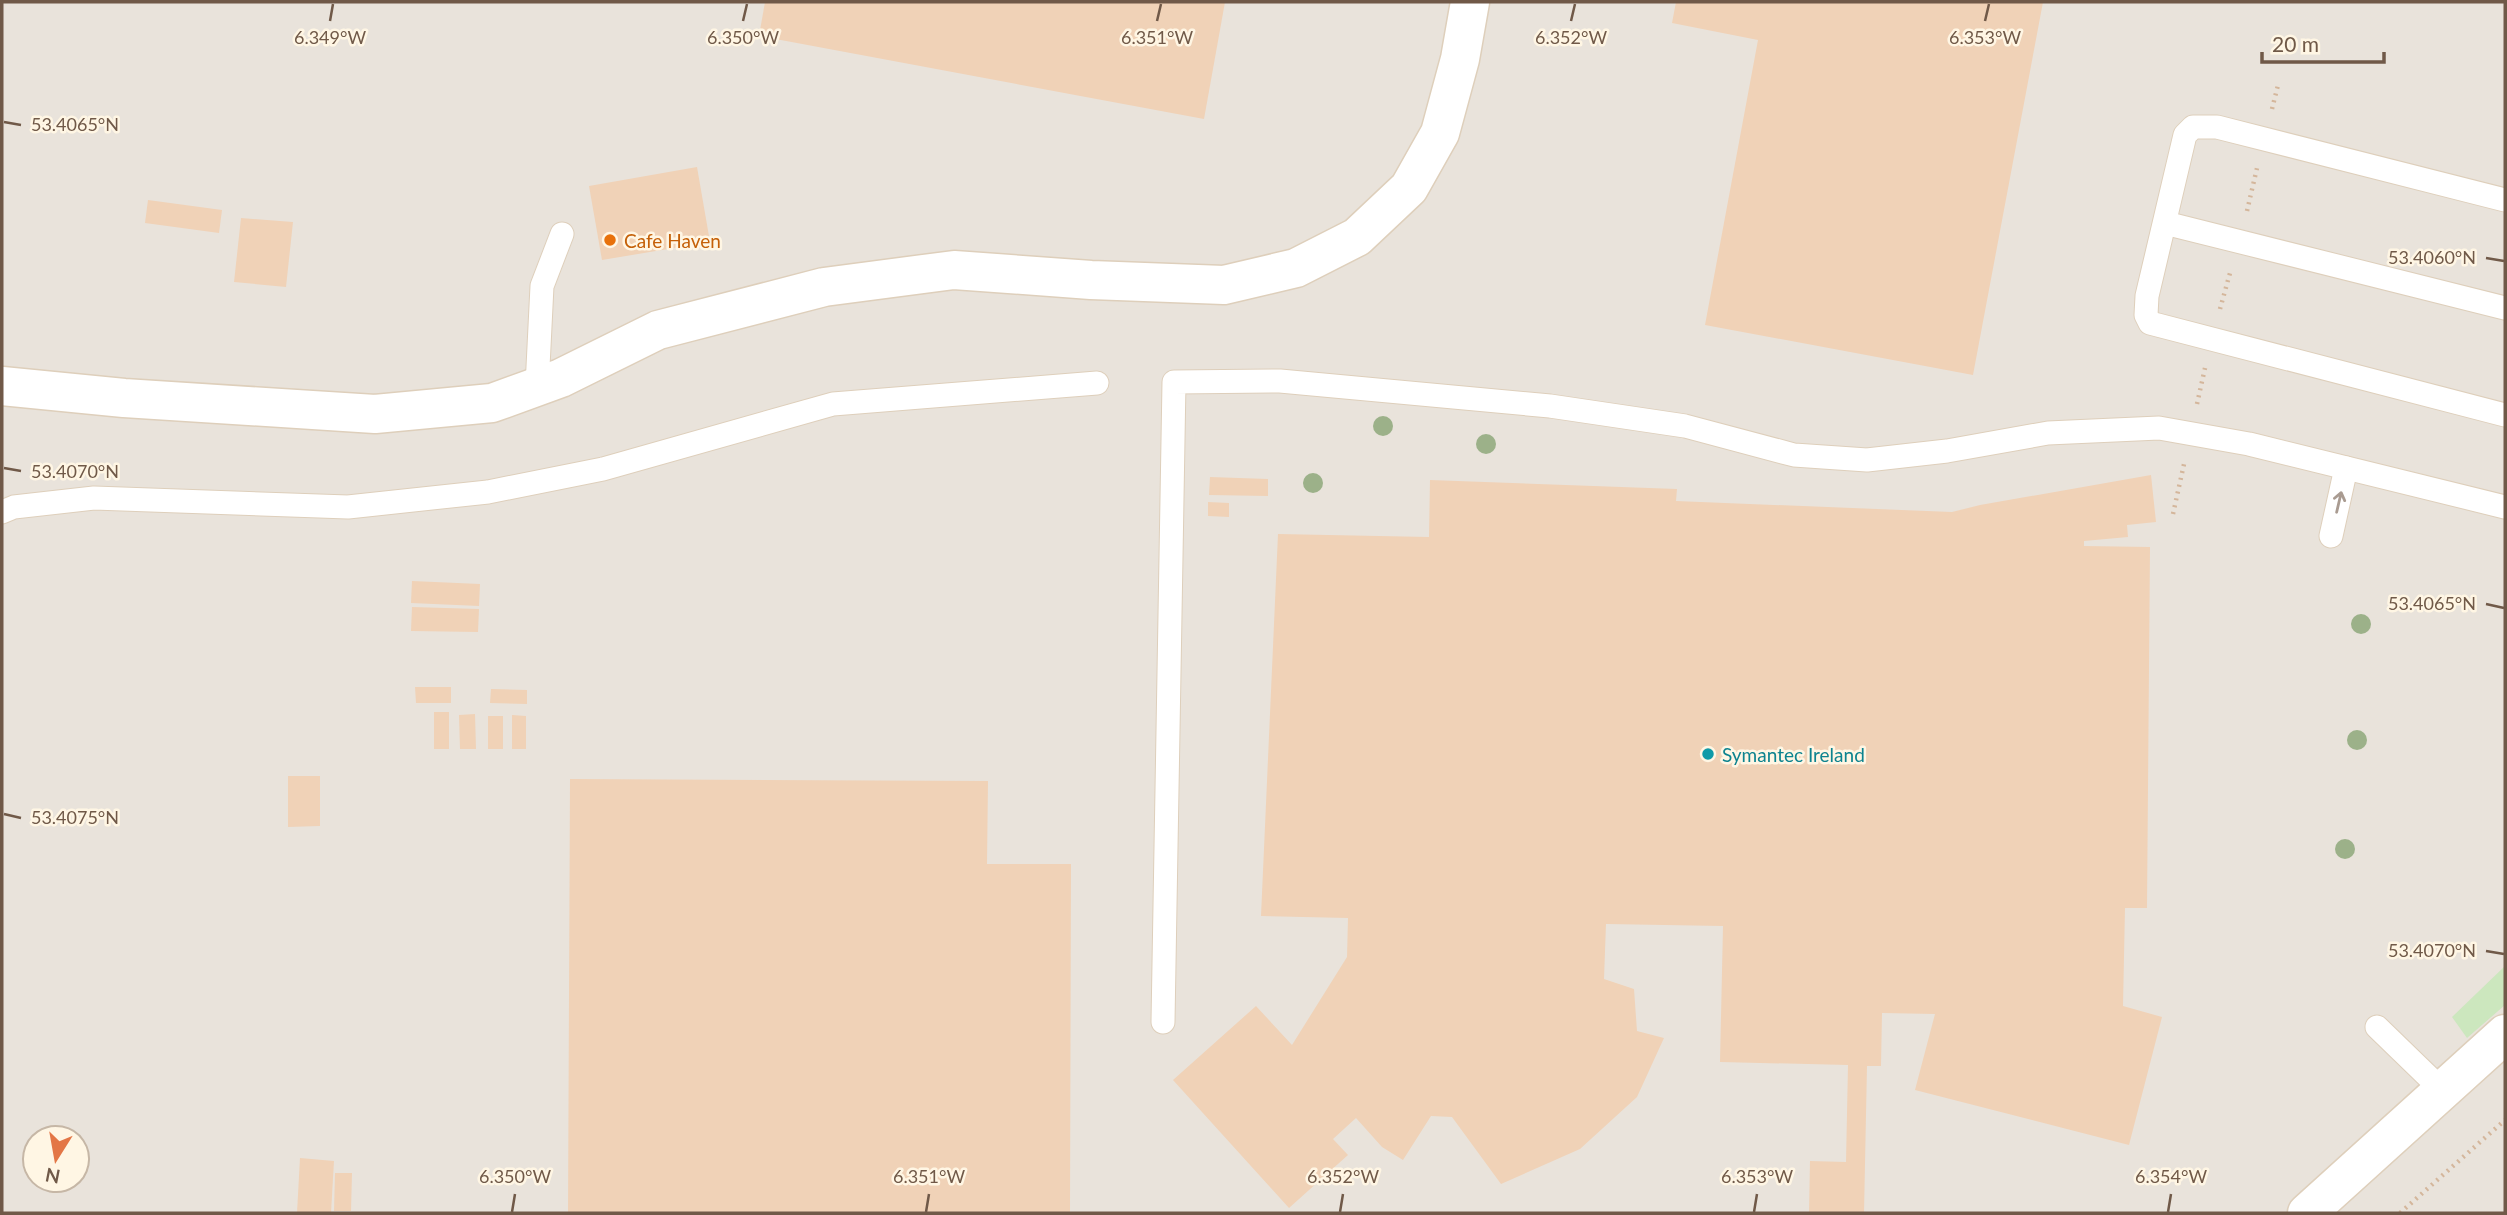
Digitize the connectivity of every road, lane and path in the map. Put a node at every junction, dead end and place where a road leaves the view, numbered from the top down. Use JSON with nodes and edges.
{"nodes":[{"id":1,"x":1470,"y":2,"type":"edge"},
{"id":2,"x":2278,"y":85,"type":"dead end"},
{"id":3,"x":2264,"y":139,"type":"junction"},
{"id":4,"x":2505,"y":200,"type":"edge"},
{"id":5,"x":2165,"y":223,"type":"junction"},
{"id":6,"x":562,"y":234,"type":"dead end"},
{"id":7,"x":2239,"y":242,"type":"junction"},
{"id":8,"x":2505,"y":308,"type":"edge"},
{"id":9,"x":2211,"y":340,"type":"junction"},
{"id":10,"x":1097,"y":383,"type":"dead end"},
{"id":11,"x":2,"y":386,"type":"edge"},
{"id":12,"x":537,"y":387,"type":"junction"},
{"id":13,"x":2505,"y":415,"type":"edge"},
{"id":14,"x":2190,"y":433,"type":"junction"},
{"id":15,"x":2346,"y":468,"type":"junction"},
{"id":16,"x":2505,"y":507,"type":"edge"},
{"id":17,"x":2,"y":512,"type":"edge"},
{"id":18,"x":2173,"y":514,"type":"dead end"},
{"id":19,"x":2331,"y":536,"type":"dead end"},
{"id":20,"x":1163,"y":1022,"type":"dead end"},
{"id":21,"x":2377,"y":1027,"type":"dead end"},
{"id":22,"x":2505,"y":1034,"type":"edge"},
{"id":23,"x":2442,"y":1090,"type":"junction"},
{"id":24,"x":2505,"y":1120,"type":"edge"},
{"id":25,"x":2307,"y":1213,"type":"edge"},
{"id":26,"x":2400,"y":1213,"type":"edge"}],
"edges":[{"from":1,"to":12,"type":"street"},
{"from":2,"to":3,"type":"path"},
{"from":3,"to":4,"type":"lane"},
{"from":3,"to":5,"type":"lane"},
{"from":3,"to":7,"type":"path"},
{"from":5,"to":7,"type":"lane"},
{"from":5,"to":9,"type":"lane"},
{"from":6,"to":12,"type":"lane"},
{"from":7,"to":8,"type":"lane"},
{"from":7,"to":9,"type":"path"},
{"from":9,"to":13,"type":"lane"},
{"from":9,"to":14,"type":"path"},
{"from":10,"to":17,"type":"lane"},
{"from":11,"to":12,"type":"street"},
{"from":14,"to":15,"type":"lane"},
{"from":14,"to":18,"type":"path"},
{"from":14,"to":20,"type":"lane"},
{"from":15,"to":16,"type":"lane"},
{"from":19,"to":15,"type":"lane","one_way":true},
{"from":21,"to":23,"type":"lane"},
{"from":22,"to":23,"type":"street"},
{"from":23,"to":25,"type":"street"},
{"from":24,"to":26,"type":"path"}]}
